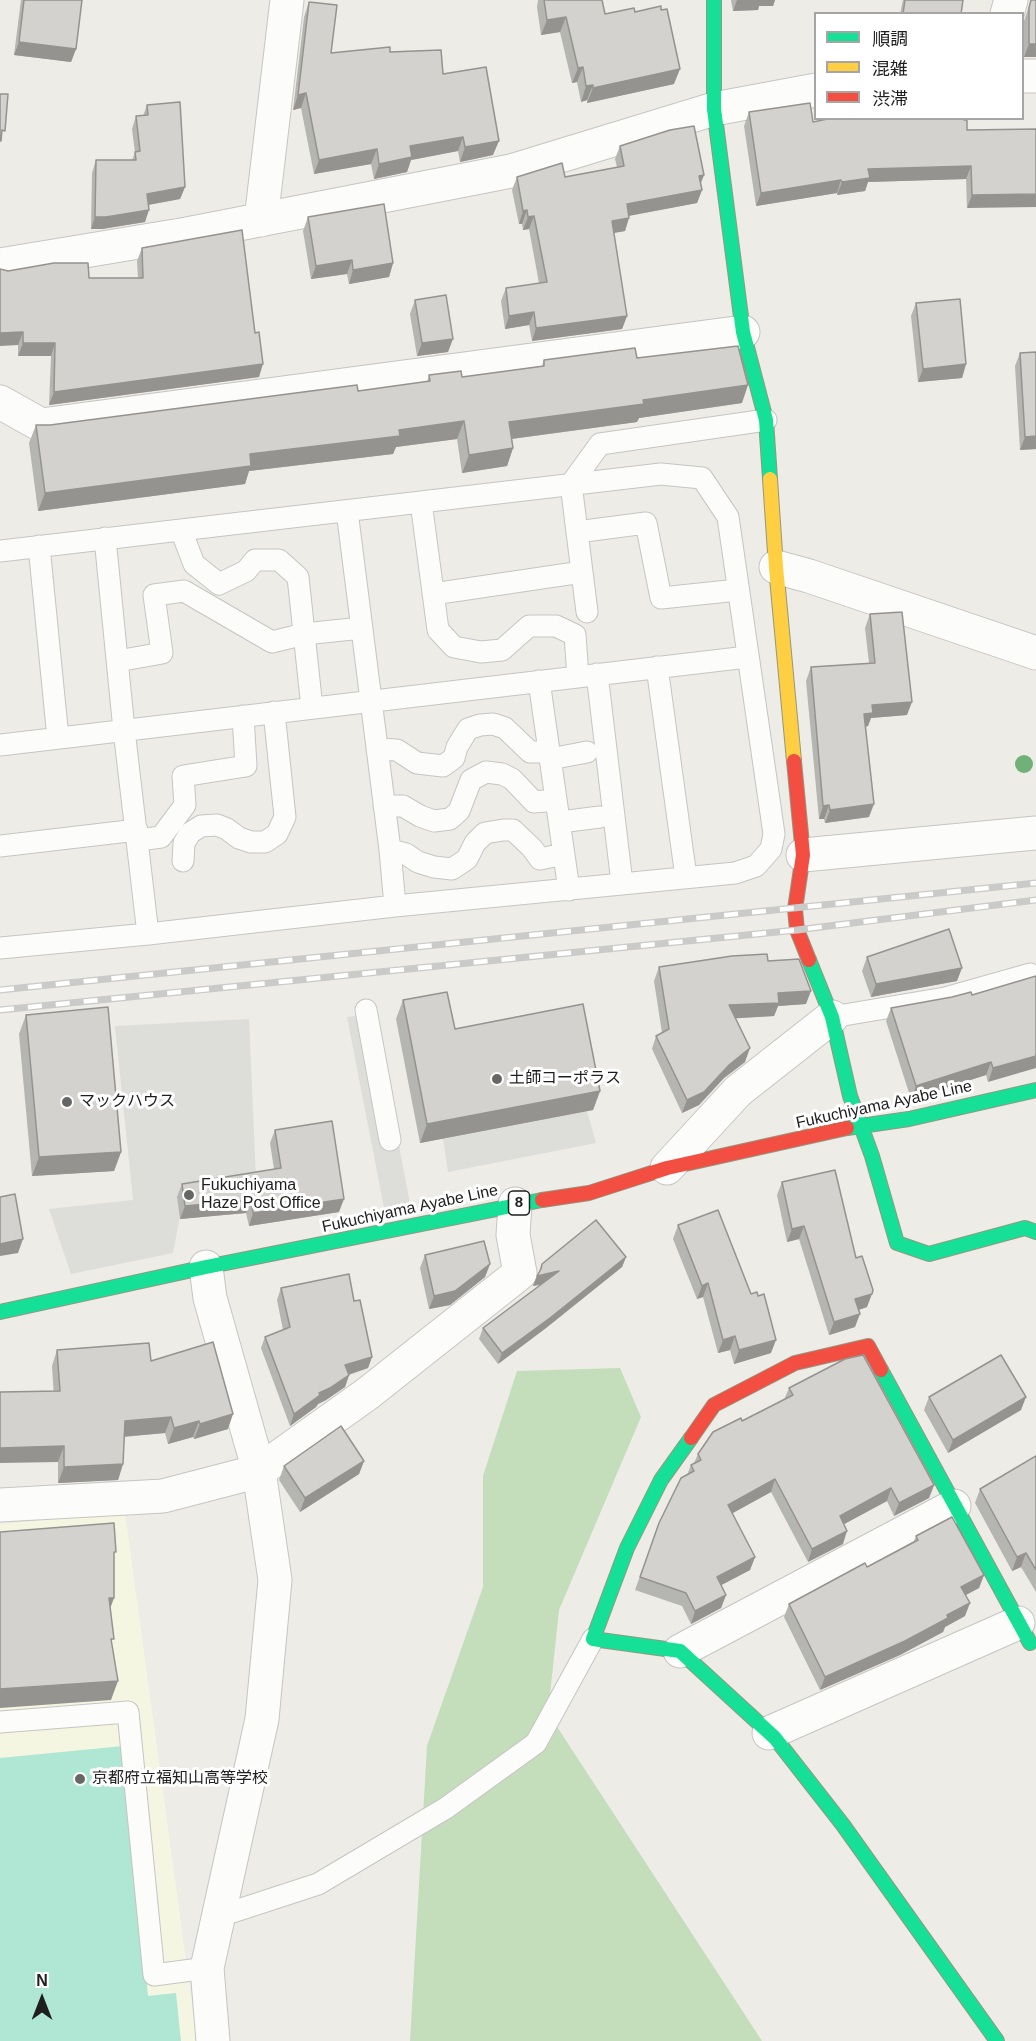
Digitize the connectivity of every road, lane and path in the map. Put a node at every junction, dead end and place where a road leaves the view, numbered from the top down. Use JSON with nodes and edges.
{"nodes":[{"id":1,"x":286,"y":0,"type":"edge"},
{"id":2,"x":714,"y":0,"type":"edge"},
{"id":3,"x":814,"y":90,"type":"edge"},
{"id":4,"x":714,"y":109,"type":"junction"},
{"id":5,"x":261,"y":220,"type":"junction"},
{"id":6,"x":0,"y":266,"type":"edge"},
{"id":7,"x":744,"y":332,"type":"junction"},
{"id":8,"x":0,"y":402,"type":"edge"},
{"id":9,"x":766,"y":420,"type":"junction"},
{"id":10,"x":571,"y":484,"type":"junction"},
{"id":11,"x":421,"y":502,"type":"junction"},
{"id":12,"x":347,"y":511,"type":"junction"},
{"id":13,"x":181,"y":530,"type":"junction"},
{"id":14,"x":577,"y":532,"type":"junction"},
{"id":15,"x":105,"y":538,"type":"junction"},
{"id":16,"x":39,"y":546,"type":"junction"},
{"id":17,"x":0,"y":551,"type":"edge"},
{"id":18,"x":776,"y":567,"type":"junction"},
{"id":19,"x":582,"y":572,"type":"junction"},
{"id":20,"x":738,"y":590,"type":"junction"},
{"id":21,"x":433,"y":594,"type":"junction"},
{"id":22,"x":587,"y":612,"type":"dead end"},
{"id":23,"x":362,"y":628,"type":"junction"},
{"id":24,"x":304,"y":634,"type":"junction"},
{"id":25,"x":1036,"y":653,"type":"edge"},
{"id":26,"x":747,"y":657,"type":"junction"},
{"id":27,"x":118,"y":661,"type":"junction"},
{"id":28,"x":657,"y":667,"type":"junction"},
{"id":29,"x":588,"y":675,"type":"junction"},
{"id":30,"x":539,"y":681,"type":"junction"},
{"id":31,"x":371,"y":701,"type":"junction"},
{"id":32,"x":312,"y":708,"type":"junction"},
{"id":33,"x":274,"y":712,"type":"junction"},
{"id":34,"x":243,"y":716,"type":"junction"},
{"id":35,"x":124,"y":730,"type":"junction"},
{"id":36,"x":58,"y":738,"type":"junction"},
{"id":37,"x":0,"y":745,"type":"edge"},
{"id":38,"x":377,"y":749,"type":"junction"},
{"id":39,"x":587,"y":752,"type":"dead end"},
{"id":40,"x":550,"y":755,"type":"junction"},
{"id":41,"x":556,"y":800,"type":"junction"},
{"id":42,"x":384,"y":806,"type":"junction"},
{"id":43,"x":600,"y":818,"type":"dead end"},
{"id":44,"x":560,"y":822,"type":"junction"},
{"id":45,"x":1036,"y":833,"type":"edge"},
{"id":46,"x":138,"y":835,"type":"junction"},
{"id":47,"x":0,"y":846,"type":"edge"},
{"id":48,"x":390,"y":850,"type":"junction"},
{"id":49,"x":564,"y":854,"type":"junction"},
{"id":50,"x":803,"y":855,"type":"junction"},
{"id":51,"x":183,"y":861,"type":"dead end"},
{"id":52,"x":686,"y":877,"type":"junction"},
{"id":53,"x":622,"y":883,"type":"junction"},
{"id":54,"x":569,"y":890,"type":"junction"},
{"id":55,"x":395,"y":906,"type":"junction"},
{"id":56,"x":148,"y":934,"type":"junction"},
{"id":57,"x":0,"y":948,"type":"edge"},
{"id":58,"x":1029,"y":974,"type":"dead end"},
{"id":59,"x":366,"y":1010,"type":"dead end"},
{"id":60,"x":832,"y":1017,"type":"junction"},
{"id":61,"x":1036,"y":1090,"type":"edge"},
{"id":62,"x":859,"y":1125,"type":"junction"},
{"id":63,"x":390,"y":1140,"type":"dead end"},
{"id":64,"x":667,"y":1167,"type":"junction"},
{"id":65,"x":515,"y":1204,"type":"junction"},
{"id":66,"x":1036,"y":1232,"type":"edge"},
{"id":67,"x":206,"y":1267,"type":"junction"},
{"id":68,"x":0,"y":1312,"type":"edge"},
{"id":69,"x":259,"y":1471,"type":"junction"},
{"id":70,"x":0,"y":1505,"type":"edge"},
{"id":71,"x":954,"y":1506,"type":"junction"},
{"id":72,"x":593,"y":1639,"type":"junction"},
{"id":73,"x":1030,"y":1640,"type":"edge"},
{"id":74,"x":680,"y":1651,"type":"junction"},
{"id":75,"x":0,"y":1722,"type":"edge"},
{"id":76,"x":769,"y":1733,"type":"junction"},
{"id":77,"x":220,"y":1916,"type":"junction"},
{"id":78,"x":207,"y":1968,"type":"junction"},
{"id":79,"x":213,"y":2041,"type":"edge"},
{"id":80,"x":997,"y":2041,"type":"edge"}],
"edges":[{"from":1,"to":5,"type":"street"},
{"from":2,"to":4,"type":"street"},
{"from":3,"to":4,"type":"street"},
{"from":4,"to":5,"type":"street"},
{"from":4,"to":7,"type":"street"},
{"from":5,"to":6,"type":"street"},
{"from":7,"to":8,"type":"street"},
{"from":7,"to":9,"type":"street"},
{"from":9,"to":10,"type":"lane"},
{"from":9,"to":18,"type":"street"},
{"from":10,"to":11,"type":"lane"},
{"from":10,"to":14,"type":"lane"},
{"from":10,"to":20,"type":"lane"},
{"from":11,"to":12,"type":"lane"},
{"from":11,"to":21,"type":"lane"},
{"from":12,"to":13,"type":"lane"},
{"from":12,"to":23,"type":"lane"},
{"from":13,"to":15,"type":"lane"},
{"from":13,"to":24,"type":"lane"},
{"from":14,"to":19,"type":"lane"},
{"from":14,"to":20,"type":"lane"},
{"from":15,"to":16,"type":"lane"},
{"from":15,"to":27,"type":"lane"},
{"from":16,"to":17,"type":"lane"},
{"from":16,"to":36,"type":"lane"},
{"from":18,"to":25,"type":"street"},
{"from":18,"to":50,"type":"street"},
{"from":19,"to":21,"type":"lane"},
{"from":19,"to":22,"type":"lane"},
{"from":20,"to":26,"type":"lane"},
{"from":21,"to":29,"type":"lane"},
{"from":23,"to":24,"type":"lane"},
{"from":23,"to":31,"type":"lane"},
{"from":24,"to":27,"type":"lane"},
{"from":24,"to":32,"type":"lane"},
{"from":26,"to":28,"type":"lane"},
{"from":26,"to":52,"type":"lane"},
{"from":27,"to":35,"type":"lane"},
{"from":28,"to":29,"type":"lane"},
{"from":28,"to":52,"type":"lane"},
{"from":29,"to":30,"type":"lane"},
{"from":29,"to":53,"type":"lane"},
{"from":30,"to":31,"type":"lane"},
{"from":30,"to":40,"type":"lane"},
{"from":31,"to":32,"type":"lane"},
{"from":31,"to":38,"type":"lane"},
{"from":32,"to":33,"type":"lane"},
{"from":33,"to":34,"type":"lane"},
{"from":33,"to":51,"type":"lane"},
{"from":34,"to":35,"type":"lane"},
{"from":34,"to":46,"type":"lane"},
{"from":35,"to":36,"type":"lane"},
{"from":35,"to":46,"type":"lane"},
{"from":36,"to":37,"type":"lane"},
{"from":38,"to":40,"type":"lane"},
{"from":38,"to":42,"type":"lane"},
{"from":39,"to":40,"type":"lane"},
{"from":40,"to":41,"type":"lane"},
{"from":41,"to":42,"type":"lane"},
{"from":41,"to":44,"type":"lane"},
{"from":42,"to":48,"type":"lane"},
{"from":43,"to":44,"type":"lane"},
{"from":44,"to":49,"type":"lane"},
{"from":45,"to":50,"type":"street"},
{"from":46,"to":47,"type":"lane"},
{"from":46,"to":56,"type":"lane"},
{"from":48,"to":49,"type":"lane"},
{"from":48,"to":55,"type":"lane"},
{"from":49,"to":54,"type":"lane"},
{"from":50,"to":60,"type":"street"},
{"from":52,"to":53,"type":"lane"},
{"from":53,"to":54,"type":"lane"},
{"from":54,"to":55,"type":"lane"},
{"from":55,"to":56,"type":"lane"},
{"from":56,"to":57,"type":"lane"},
{"from":58,"to":60,"type":"lane"},
{"from":59,"to":63,"type":"lane"},
{"from":60,"to":62,"type":"street"},
{"from":60,"to":64,"type":"street"},
{"from":61,"to":62,"type":"street","name":"Fukuchiyama Ayabe Line","number":"8"},
{"from":62,"to":64,"type":"street","name":"Fukuchiyama Ayabe Line","number":"8"},
{"from":62,"to":66,"type":"street"},
{"from":64,"to":65,"type":"street","name":"Fukuchiyama Ayabe Line","number":"8"},
{"from":65,"to":67,"type":"street","name":"Fukuchiyama Ayabe Line","number":"8"},
{"from":65,"to":69,"type":"street"},
{"from":67,"to":68,"type":"street","name":"Fukuchiyama Ayabe Line","number":"8"},
{"from":67,"to":69,"type":"street"},
{"from":69,"to":70,"type":"street"},
{"from":69,"to":77,"type":"street"},
{"from":71,"to":72,"type":"street"},
{"from":71,"to":73,"type":"street"},
{"from":71,"to":74,"type":"street"},
{"from":72,"to":74,"type":"street"},
{"from":72,"to":77,"type":"lane"},
{"from":73,"to":76,"type":"street"},
{"from":74,"to":76,"type":"street"},
{"from":75,"to":78,"type":"lane"},
{"from":76,"to":80,"type":"street"},
{"from":77,"to":78,"type":"street"},
{"from":78,"to":79,"type":"street"}]}
